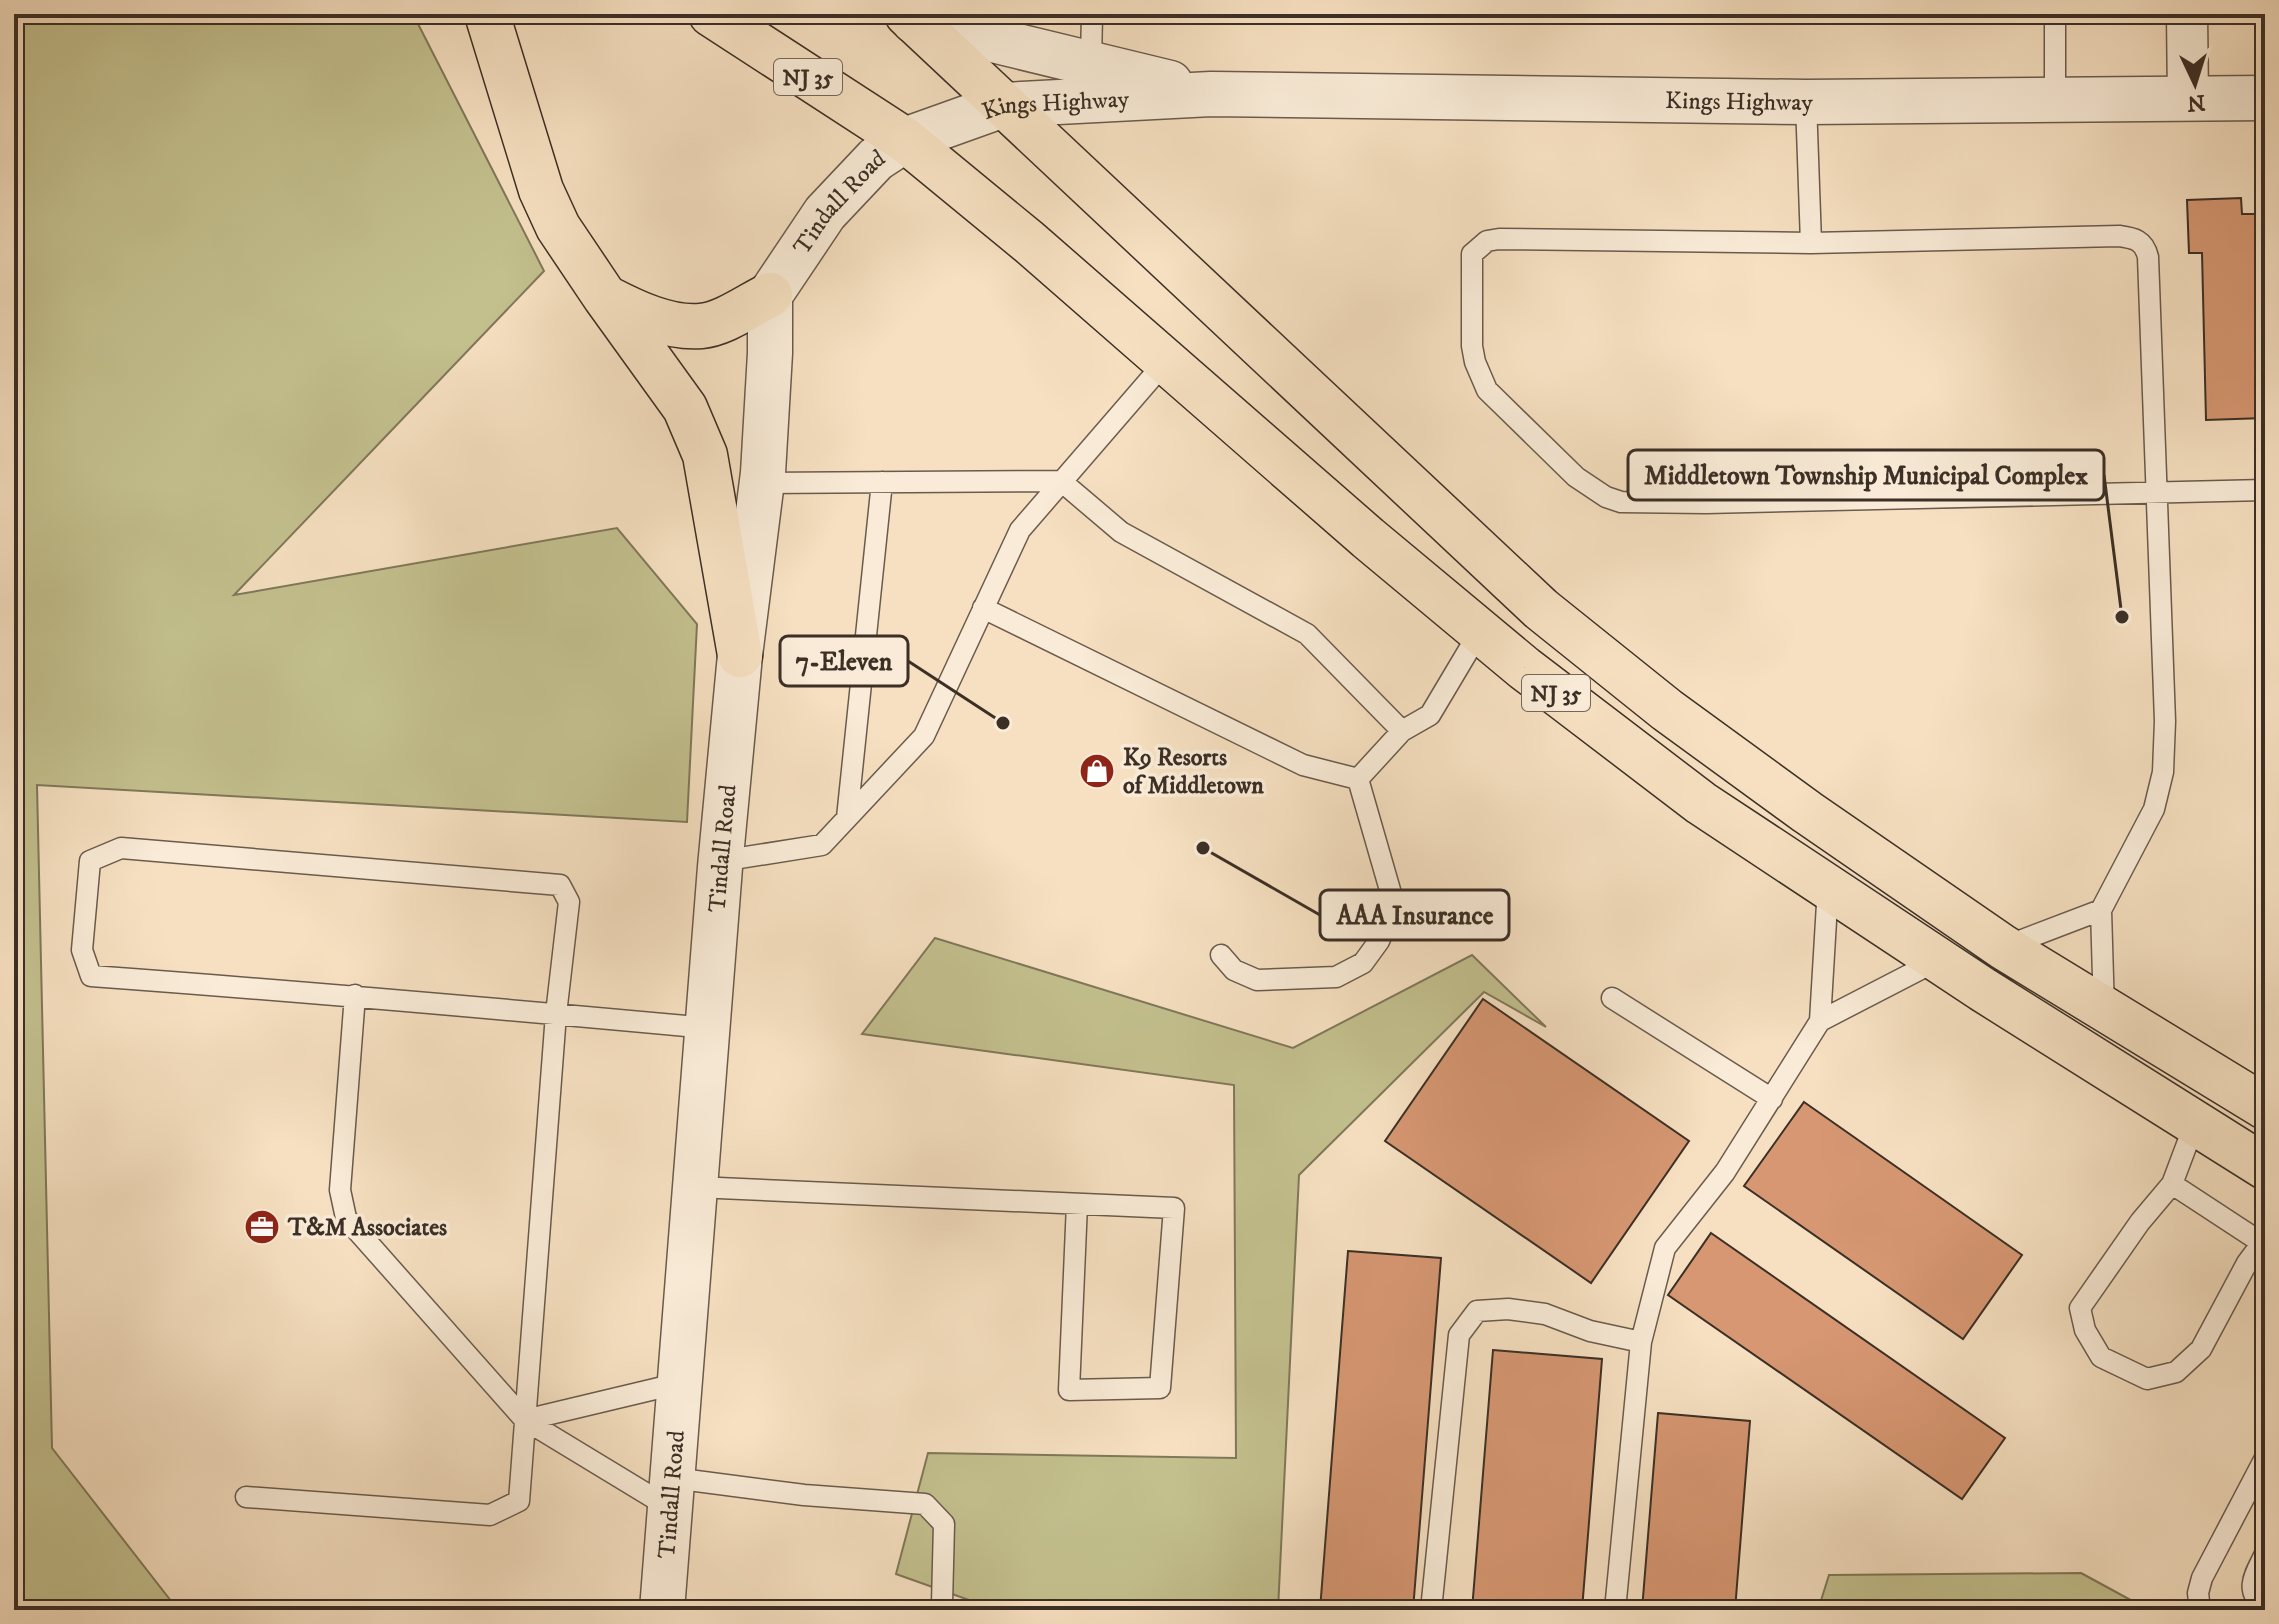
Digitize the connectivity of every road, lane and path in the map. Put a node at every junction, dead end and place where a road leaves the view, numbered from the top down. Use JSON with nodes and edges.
{"nodes":[{"id":1,"x":487,"y":14,"type":"edge"},
{"id":2,"x":711,"y":14,"type":"edge"},
{"id":3,"x":1092,"y":14,"type":"edge"},
{"id":4,"x":2055,"y":14,"type":"edge"},
{"id":5,"x":2187,"y":14,"type":"edge"},
{"id":6,"x":911,"y":17,"type":"edge"},
{"id":7,"x":1091,"y":62,"type":"junction"},
{"id":8,"x":1211,"y":94,"type":"junction"},
{"id":9,"x":2265,"y":98,"type":"edge"},
{"id":10,"x":2188,"y":100,"type":"junction"},
{"id":11,"x":2055,"y":101,"type":"junction"},
{"id":12,"x":1806,"y":102,"type":"junction"},
{"id":13,"x":1003,"y":105,"type":"junction"},
{"id":14,"x":905,"y":140,"type":"junction"},
{"id":15,"x":1811,"y":243,"type":"junction"},
{"id":16,"x":770,"y":295,"type":"junction"},
{"id":17,"x":605,"y":297,"type":"junction"},
{"id":18,"x":1166,"y":361,"type":"junction"},
{"id":19,"x":1061,"y":481,"type":"junction"},
{"id":20,"x":882,"y":482,"type":"junction"},
{"id":21,"x":761,"y":483,"type":"junction"},
{"id":22,"x":2265,"y":490,"type":"edge"},
{"id":23,"x":2157,"y":492,"type":"junction"},
{"id":24,"x":983,"y":608,"type":"junction"},
{"id":25,"x":1480,"y":631,"type":"junction"},
{"id":26,"x":740,"y":655,"type":"junction"},
{"id":27,"x":1402,"y":731,"type":"junction"},
{"id":28,"x":1358,"y":779,"type":"junction"},
{"id":29,"x":847,"y":818,"type":"junction"},
{"id":30,"x":721,"y":861,"type":"junction"},
{"id":31,"x":1828,"y":887,"type":"junction"},
{"id":32,"x":2101,"y":910,"type":"junction"},
{"id":33,"x":2003,"y":947,"type":"junction"},
{"id":34,"x":1221,"y":955,"type":"dead end"},
{"id":35,"x":1939,"y":960,"type":"junction"},
{"id":36,"x":355,"y":995,"type":"junction"},
{"id":37,"x":1612,"y":998,"type":"dead end"},
{"id":38,"x":2104,"y":1011,"type":"junction"},
{"id":39,"x":556,"y":1014,"type":"junction"},
{"id":40,"x":1820,"y":1021,"type":"junction"},
{"id":41,"x":708,"y":1028,"type":"junction"},
{"id":42,"x":1772,"y":1099,"type":"junction"},
{"id":43,"x":2265,"y":1107,"type":"edge"},
{"id":44,"x":2195,"y":1123,"type":"junction"},
{"id":45,"x":2265,"y":1167,"type":"edge"},
{"id":46,"x":2172,"y":1184,"type":"junction"},
{"id":47,"x":696,"y":1187,"type":"junction"},
{"id":48,"x":1077,"y":1204,"type":"junction"},
{"id":49,"x":2263,"y":1241,"type":"edge"},
{"id":50,"x":1641,"y":1342,"type":"junction"},
{"id":51,"x":680,"y":1383,"type":"junction"},
{"id":52,"x":525,"y":1420,"type":"junction"},
{"id":53,"x":2265,"y":1458,"type":"edge"},
{"id":54,"x":672,"y":1493,"type":"junction"},
{"id":55,"x":246,"y":1497,"type":"dead end"},
{"id":56,"x":2265,"y":1554,"type":"edge"},
{"id":57,"x":942,"y":1604,"type":"dead end"},
{"id":58,"x":2265,"y":1606,"type":"edge"},
{"id":59,"x":662,"y":1610,"type":"edge"},
{"id":60,"x":1431,"y":1610,"type":"edge"},
{"id":61,"x":1615,"y":1610,"type":"edge"},
{"id":62,"x":2200,"y":1610,"type":"edge"}],
"edges":[{"from":1,"to":17,"type":"highway"},
{"from":2,"to":14,"type":"highway","number":"NJ 35"},
{"from":3,"to":7,"type":"lane"},
{"from":4,"to":11,"type":"lane"},
{"from":5,"to":10,"type":"street"},
{"from":6,"to":7,"type":"street","name":"Kings Highway"},
{"from":6,"to":13,"type":"highway","number":"NJ 35"},
{"from":7,"to":8,"type":"street","name":"Kings Highway"},
{"from":8,"to":12,"type":"street","name":"Kings Highway"},
{"from":8,"to":13,"type":"street","name":"Kings Highway"},
{"from":9,"to":10,"type":"street","name":"Kings Highway"},
{"from":10,"to":11,"type":"street","name":"Kings Highway"},
{"from":11,"to":12,"type":"street","name":"Kings Highway"},
{"from":12,"to":15,"type":"lane"},
{"from":13,"to":14,"type":"street","name":"Kings Highway"},
{"from":13,"to":33,"type":"highway","number":"NJ 35"},
{"from":14,"to":16,"type":"street","name":"Tindall Road"},
{"from":14,"to":18,"type":"highway","number":"NJ 35"},
{"from":15,"to":23,"type":"lane"},
{"from":15,"to":23,"type":"lane"},
{"from":16,"to":17,"type":"highway"},
{"from":16,"to":21,"type":"street","name":"Tindall Road"},
{"from":17,"to":26,"type":"highway"},
{"from":18,"to":19,"type":"lane"},
{"from":18,"to":25,"type":"highway","number":"NJ 35"},
{"from":19,"to":20,"type":"lane"},
{"from":19,"to":24,"type":"lane"},
{"from":19,"to":27,"type":"lane"},
{"from":20,"to":21,"type":"lane"},
{"from":20,"to":29,"type":"lane"},
{"from":21,"to":26,"type":"street","name":"Tindall Road"},
{"from":22,"to":23,"type":"lane"},
{"from":23,"to":32,"type":"lane"},
{"from":24,"to":28,"type":"lane"},
{"from":24,"to":29,"type":"lane"},
{"from":25,"to":27,"type":"lane"},
{"from":25,"to":31,"type":"highway","number":"NJ 35"},
{"from":26,"to":30,"type":"street","name":"Tindall Road"},
{"from":27,"to":28,"type":"lane"},
{"from":28,"to":34,"type":"lane"},
{"from":29,"to":30,"type":"lane"},
{"from":30,"to":41,"type":"street","name":"Tindall Road"},
{"from":31,"to":35,"type":"highway","number":"NJ 35"},
{"from":31,"to":40,"type":"lane"},
{"from":32,"to":33,"type":"lane"},
{"from":32,"to":38,"type":"lane"},
{"from":33,"to":38,"type":"highway","number":"NJ 35"},
{"from":35,"to":40,"type":"lane"},
{"from":35,"to":44,"type":"highway","number":"NJ 35"},
{"from":36,"to":39,"type":"lane"},
{"from":36,"to":39,"type":"lane"},
{"from":36,"to":52,"type":"lane"},
{"from":37,"to":42,"type":"lane"},
{"from":38,"to":43,"type":"highway","number":"NJ 35"},
{"from":39,"to":41,"type":"lane"},
{"from":39,"to":52,"type":"lane"},
{"from":40,"to":42,"type":"lane"},
{"from":41,"to":47,"type":"street","name":"Tindall Road"},
{"from":42,"to":50,"type":"lane"},
{"from":44,"to":45,"type":"highway","number":"NJ 35"},
{"from":44,"to":46,"type":"lane"},
{"from":46,"to":49,"type":"lane"},
{"from":46,"to":49,"type":"lane"},
{"from":47,"to":48,"type":"lane"},
{"from":47,"to":51,"type":"street","name":"Tindall Road"},
{"from":48,"to":48,"type":"lane"},
{"from":50,"to":60,"type":"lane"},
{"from":50,"to":61,"type":"lane"},
{"from":51,"to":52,"type":"lane"},
{"from":51,"to":54,"type":"street","name":"Tindall Road"},
{"from":52,"to":54,"type":"lane"},
{"from":52,"to":55,"type":"lane"},
{"from":53,"to":62,"type":"lane"},
{"from":54,"to":57,"type":"lane"},
{"from":54,"to":59,"type":"street","name":"Tindall Road"},
{"from":56,"to":58,"type":"lane"}]}
